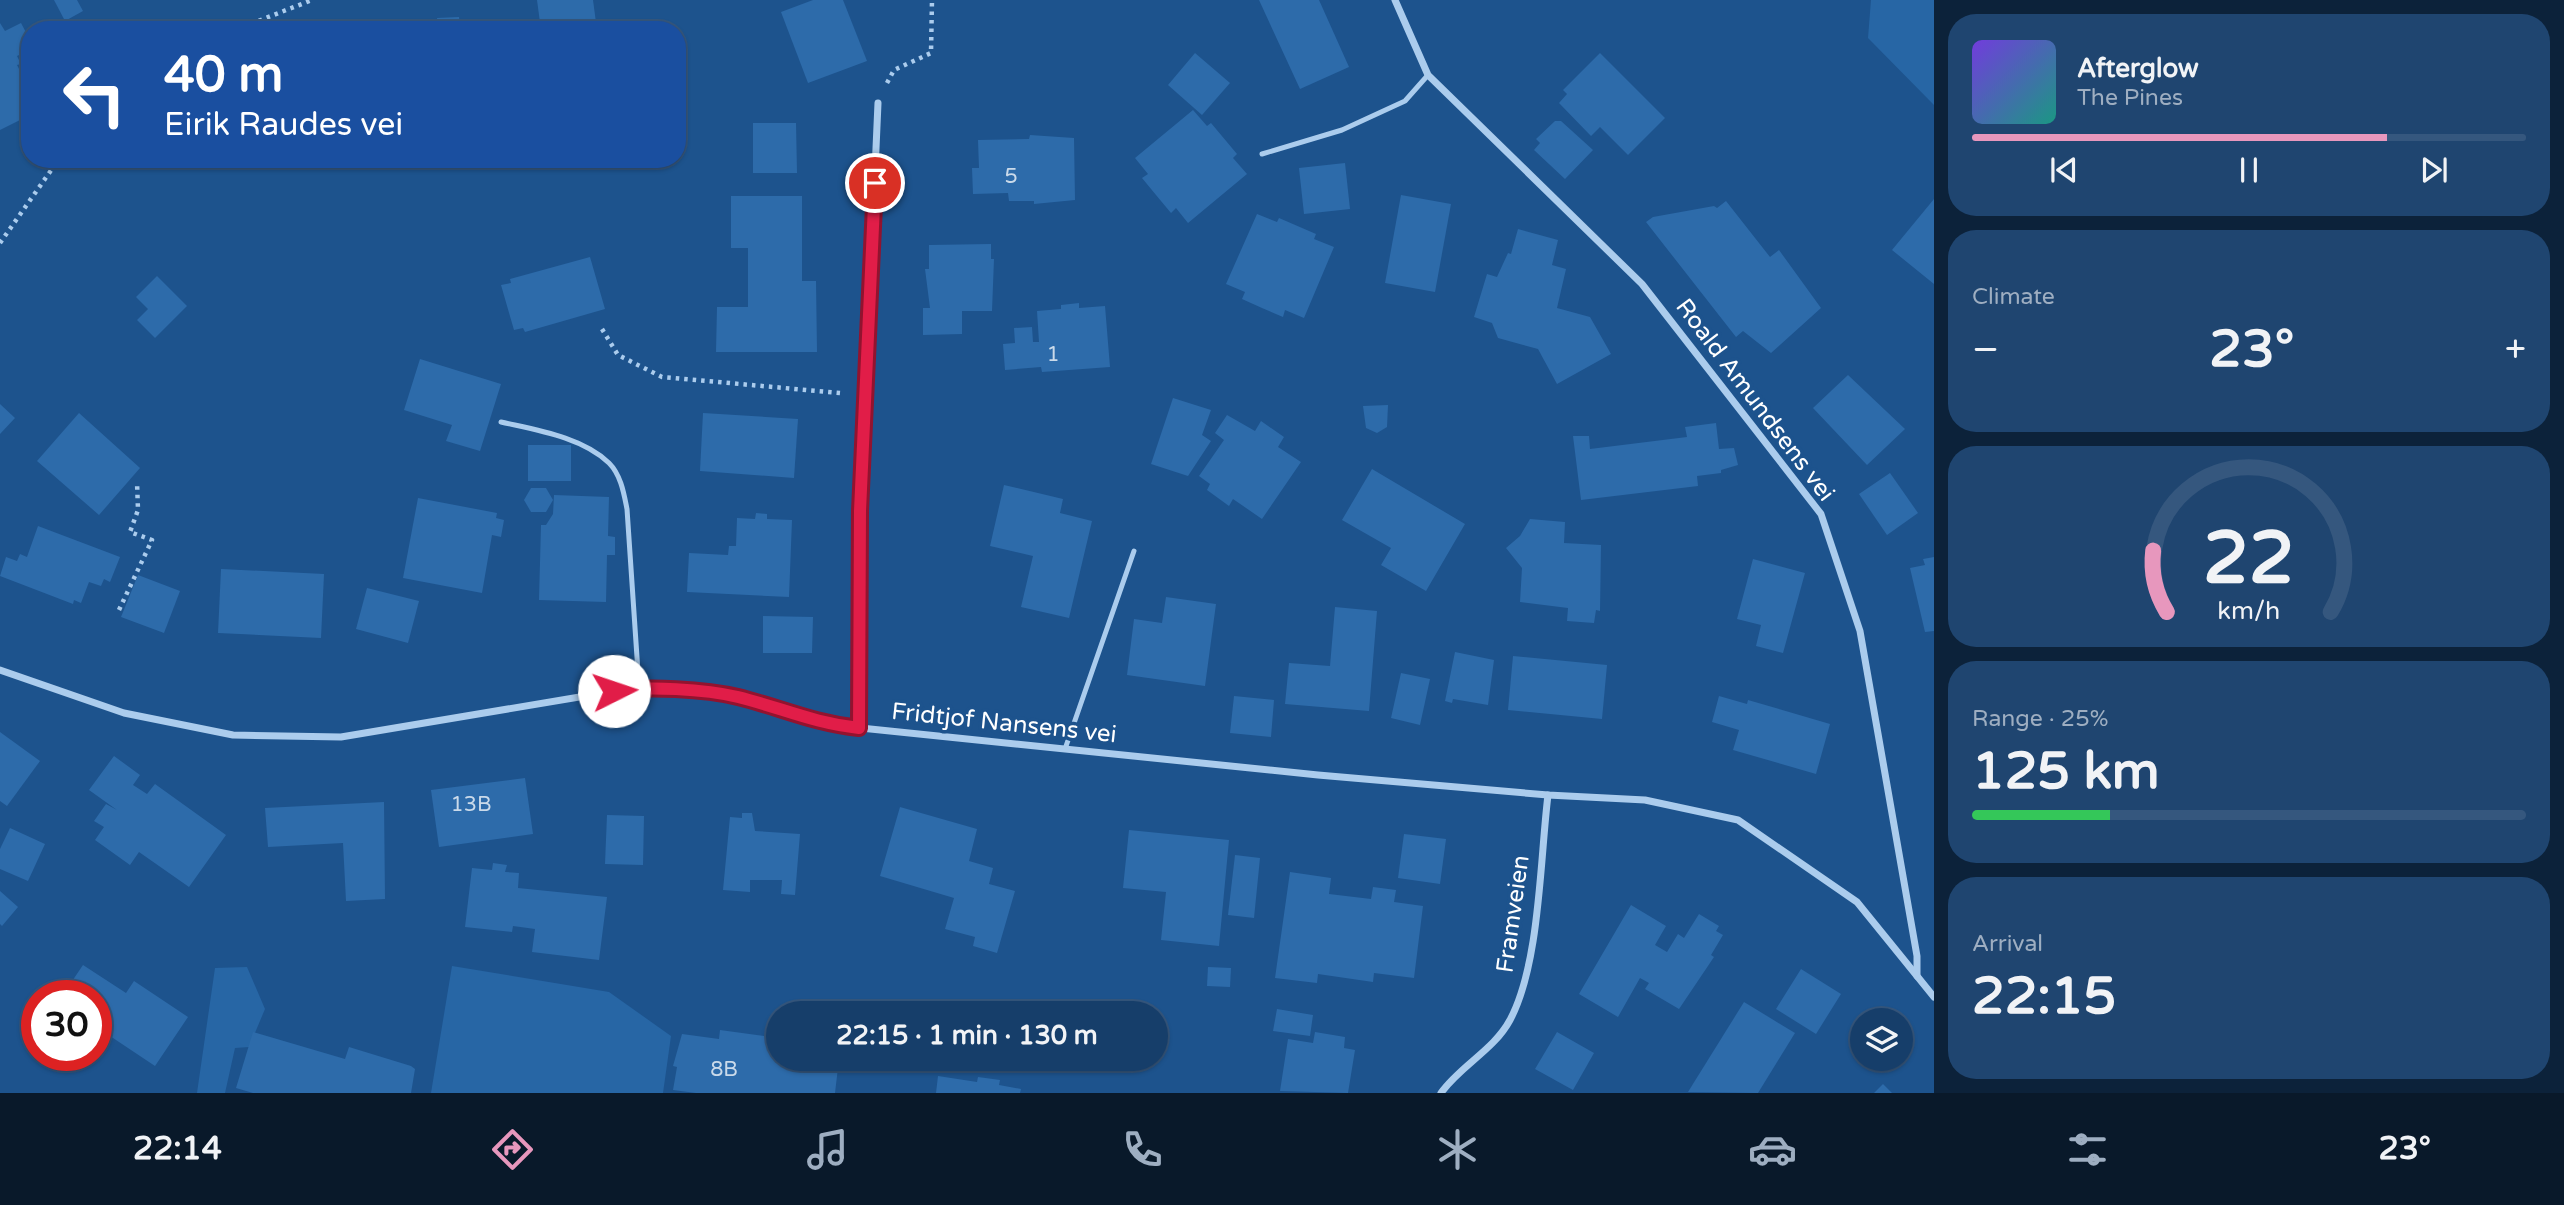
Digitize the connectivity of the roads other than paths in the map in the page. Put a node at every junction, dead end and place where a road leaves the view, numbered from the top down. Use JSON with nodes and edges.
{"nodes":[{"id":1,"x":1395,"y":0,"type":"edge"},
{"id":2,"x":1428,"y":75,"type":"junction"},
{"id":3,"x":878,"y":103,"type":"road end"},
{"id":4,"x":1262,"y":154,"type":"dead end"},
{"id":5,"x":501,"y":422,"type":"dead end"},
{"id":6,"x":1134,"y":551,"type":"dead end"},
{"id":7,"x":0,"y":670,"type":"edge"},
{"id":8,"x":639,"y":687,"type":"junction"},
{"id":9,"x":859,"y":728,"type":"junction"},
{"id":10,"x":1065,"y":749,"type":"junction"},
{"id":11,"x":1548,"y":795,"type":"junction"},
{"id":12,"x":1917,"y":976,"type":"junction"},
{"id":13,"x":1934,"y":997,"type":"edge"},
{"id":14,"x":1441,"y":1093,"type":"edge"}],
"edges":[{"from":1,"to":2,"type":"street","name":"Roald Amundsens vei"},
{"from":2,"to":4,"type":"lane"},
{"from":2,"to":12,"type":"street","name":"Roald Amundsens vei"},
{"from":3,"to":9,"type":"street"},
{"from":5,"to":8,"type":"lane"},
{"from":6,"to":10,"type":"lane"},
{"from":7,"to":8,"type":"street","name":"Fridtjof Nansens vei"},
{"from":8,"to":9,"type":"street","name":"Fridtjof Nansens vei"},
{"from":9,"to":10,"type":"street","name":"Fridtjof Nansens vei"},
{"from":10,"to":11,"type":"street","name":"Fridtjof Nansens vei"},
{"from":11,"to":12,"type":"street","name":"Fridtjof Nansens vei"},
{"from":11,"to":14,"type":"street","name":"Framveien"},
{"from":12,"to":13,"type":"street","name":"Fridtjof Nansens vei"}]}
